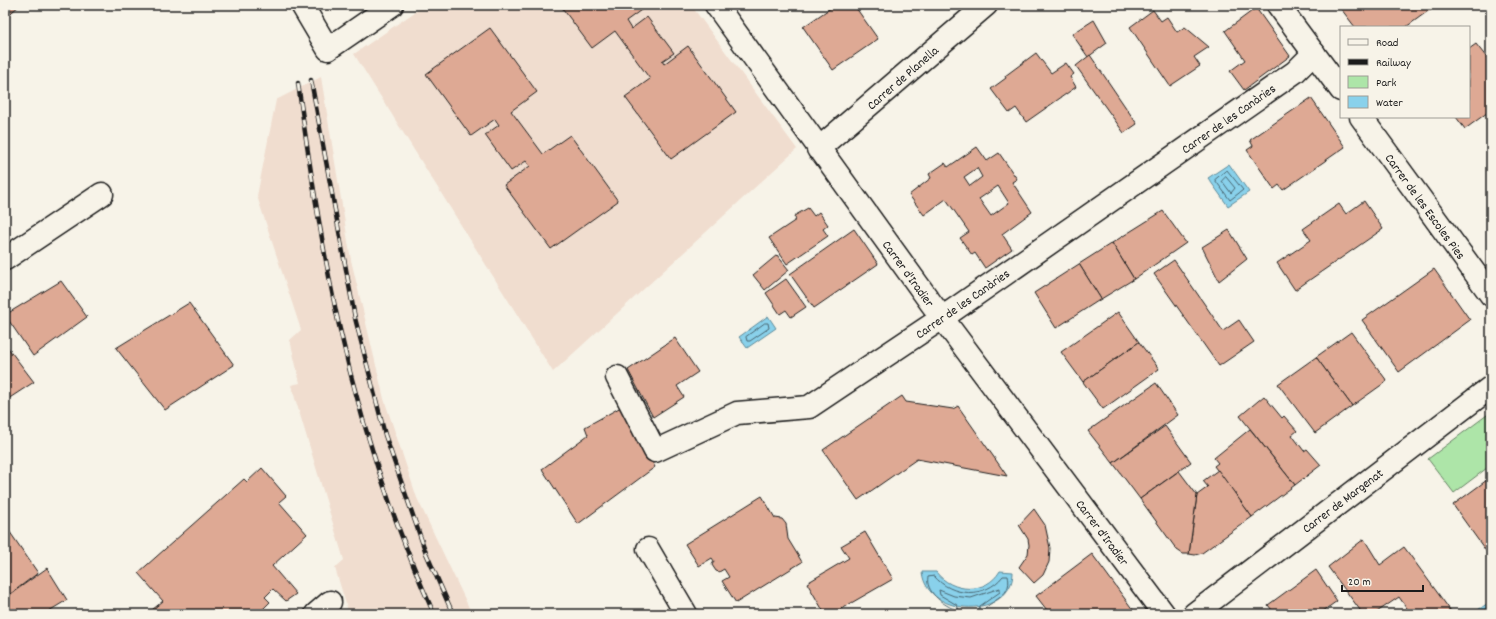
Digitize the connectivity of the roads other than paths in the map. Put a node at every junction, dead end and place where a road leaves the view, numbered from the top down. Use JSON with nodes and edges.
{"nodes":[{"id":1,"x":302,"y":5,"type":"edge"},
{"id":2,"x":392,"y":5,"type":"edge"},
{"id":3,"x":716,"y":5,"type":"edge"},
{"id":4,"x":986,"y":5,"type":"edge"},
{"id":5,"x":1278,"y":5,"type":"edge"},
{"id":6,"x":1314,"y":53,"type":"junction"},
{"id":7,"x":1340,"y":89,"type":"edge"},
{"id":8,"x":1362,"y":118,"type":"edge"},
{"id":9,"x":818,"y":149,"type":"junction"},
{"id":10,"x":102,"y":194,"type":"dead end"},
{"id":11,"x":5,"y":259,"type":"edge"},
{"id":12,"x":1491,"y":295,"type":"edge"},
{"id":13,"x":942,"y":318,"type":"junction"},
{"id":14,"x":616,"y":376,"type":"dead end"},
{"id":15,"x":1491,"y":387,"type":"edge"},
{"id":16,"x":648,"y":549,"type":"dead end"},
{"id":17,"x":686,"y":614,"type":"edge"},
{"id":18,"x":1164,"y":614,"type":"edge"},
{"id":19,"x":1194,"y":614,"type":"edge"}],
"edges":[{"from":1,"to":2,"type":"street"},
{"from":3,"to":9,"type":"street","name":"Carrer d'Iradier"},
{"from":4,"to":9,"type":"street","name":"Carrer de Planella"},
{"from":5,"to":6,"type":"street"},
{"from":6,"to":7,"type":"street"},
{"from":6,"to":13,"type":"street","name":"Carrer de les Canàries"},
{"from":8,"to":12,"type":"street","name":"Carrer de les Escoles Pies"},
{"from":9,"to":13,"type":"street","name":"Carrer d'Iradier"},
{"from":10,"to":11,"type":"street"},
{"from":13,"to":14,"type":"street","name":"Carrer de les Canàries"},
{"from":13,"to":18,"type":"street","name":"Carrer d'Iradier"},
{"from":15,"to":19,"type":"street","name":"Carrer de Margenat"},
{"from":16,"to":17,"type":"street"}]}
